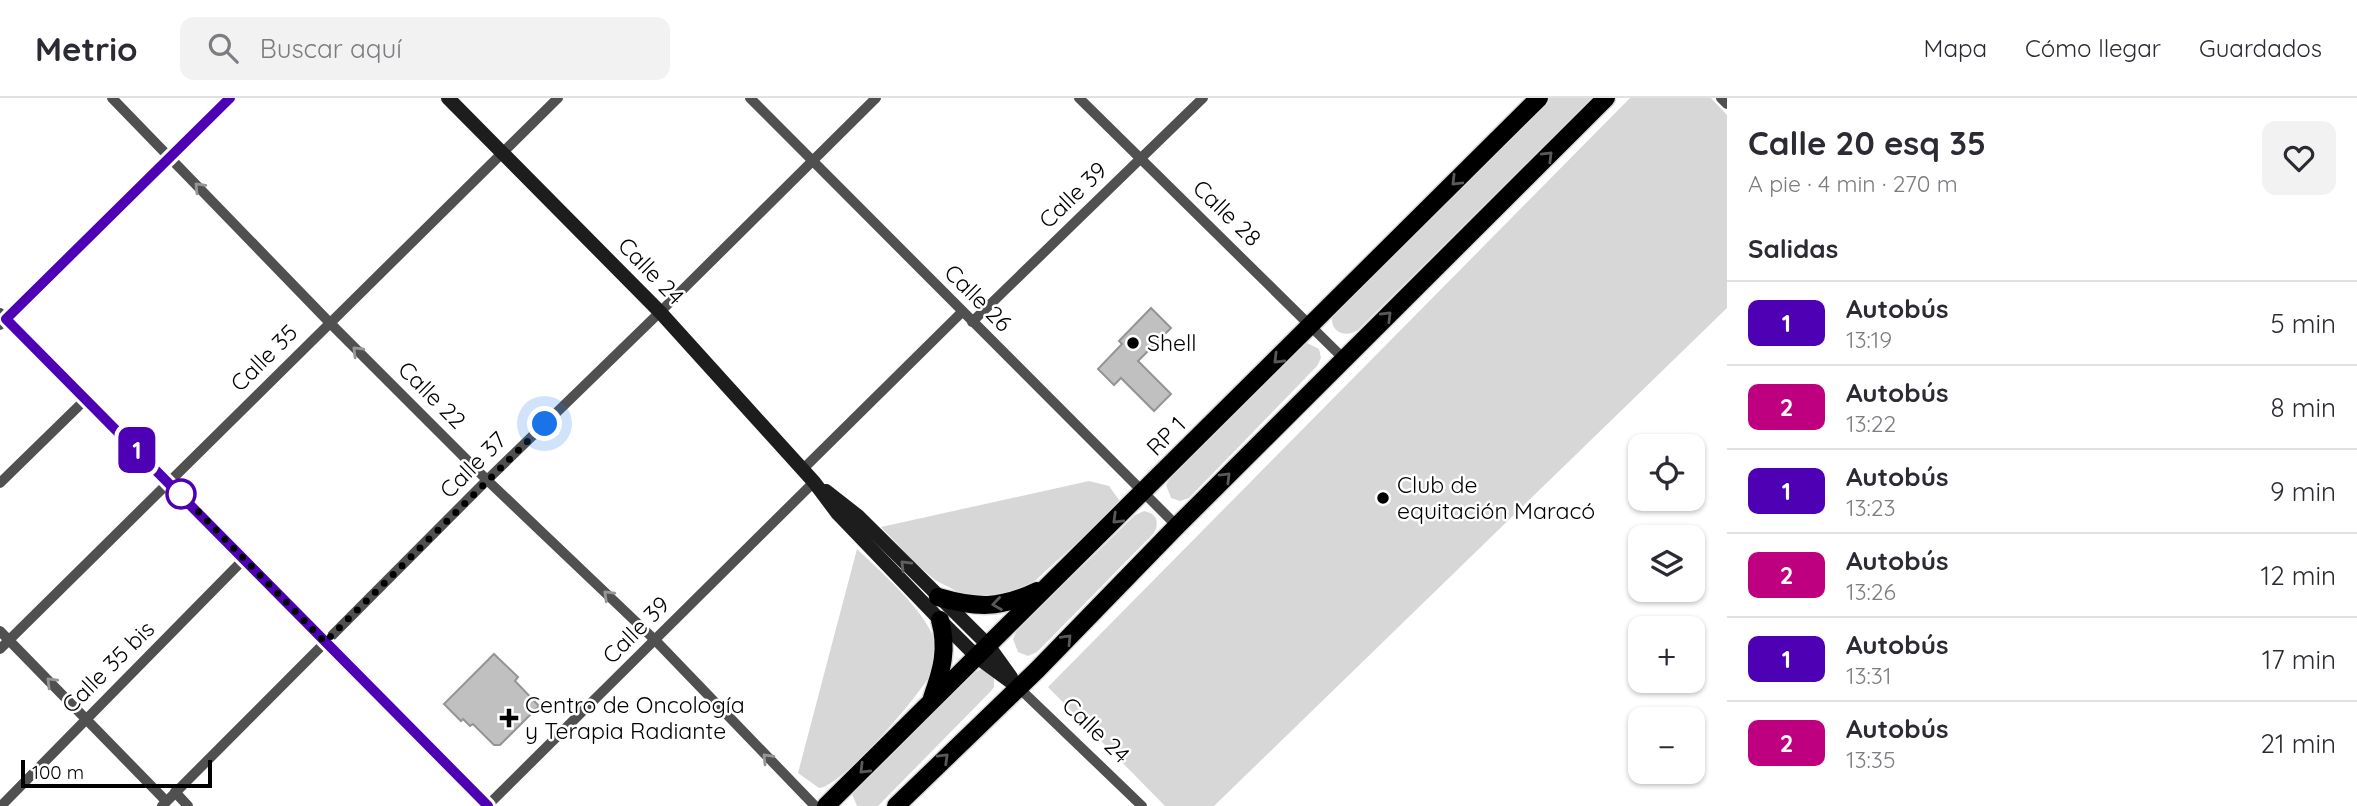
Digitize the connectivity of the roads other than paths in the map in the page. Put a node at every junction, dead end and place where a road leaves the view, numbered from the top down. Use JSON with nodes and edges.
{"nodes":[{"id":1,"x":112,"y":98,"type":"edge"},
{"id":2,"x":230,"y":98,"type":"edge"},
{"id":3,"x":448,"y":98,"type":"edge"},
{"id":4,"x":558,"y":98,"type":"edge"},
{"id":5,"x":750,"y":98,"type":"edge"},
{"id":6,"x":876,"y":98,"type":"edge"},
{"id":7,"x":1079,"y":98,"type":"edge"},
{"id":8,"x":1203,"y":98,"type":"edge"},
{"id":9,"x":1539,"y":98,"type":"edge"},
{"id":10,"x":1606,"y":98,"type":"edge"},
{"id":11,"x":1721,"y":98,"type":"edge"},
{"id":12,"x":1727,"y":104,"type":"edge"},
{"id":13,"x":502,"y":153,"type":"junction"},
{"id":14,"x":170,"y":157,"type":"junction"},
{"id":15,"x":1140,"y":159,"type":"junction"},
{"id":16,"x":812,"y":160,"type":"junction"},
{"id":17,"x":660,"y":312,"type":"junction"},
{"id":18,"x":962,"y":312,"type":"junction"},
{"id":19,"x":2,"y":319,"type":"edge"},
{"id":20,"x":972,"y":322,"type":"junction"},
{"id":21,"x":330,"y":323,"type":"junction"},
{"id":22,"x":1311,"y":326,"type":"junction"},
{"id":23,"x":1344,"y":359,"type":"junction"},
{"id":24,"x":86,"y":399,"type":"junction"},
{"id":25,"x":802,"y":470,"type":"junction"},
{"id":26,"x":487,"y":480,"type":"junction"},
{"id":27,"x":169,"y":482,"type":"junction"},
{"id":28,"x":814,"y":482,"type":"junction"},
{"id":29,"x":0,"y":483,"type":"edge"},
{"id":30,"x":1144,"y":493,"type":"junction"},
{"id":31,"x":1177,"y":526,"type":"junction"},
{"id":32,"x":245,"y":558,"type":"junction"},
{"id":33,"x":1052,"y":582,"type":"junction"},
{"id":34,"x":938,"y":597,"type":"junction"},
{"id":35,"x":940,"y":620,"type":"junction"},
{"id":36,"x":0,"y":631,"type":"edge"},
{"id":37,"x":9,"y":640,"type":"junction"},
{"id":38,"x":655,"y":640,"type":"junction"},
{"id":39,"x":325,"y":642,"type":"junction"},
{"id":40,"x":0,"y":649,"type":"edge"},
{"id":41,"x":982,"y":651,"type":"junction"},
{"id":42,"x":1018,"y":687,"type":"junction"},
{"id":43,"x":930,"y":704,"type":"junction"},
{"id":44,"x":88,"y":718,"type":"junction"},
{"id":45,"x":175,"y":792,"type":"junction"},
{"id":46,"x":164,"y":804,"type":"edge"},
{"id":47,"x":1,"y":806,"type":"edge"},
{"id":48,"x":188,"y":806,"type":"edge"},
{"id":49,"x":488,"y":806,"type":"edge"},
{"id":50,"x":815,"y":806,"type":"edge"},
{"id":51,"x":826,"y":806,"type":"edge"},
{"id":52,"x":895,"y":806,"type":"edge"},
{"id":53,"x":1142,"y":806,"type":"edge"}],
"edges":[{"from":1,"to":14,"type":"street","name":"Calle 22"},
{"from":2,"to":14,"type":"street"},
{"from":3,"to":13,"type":"street","name":"Calle 24"},
{"from":4,"to":13,"type":"street","name":"Calle 35"},
{"from":5,"to":16,"type":"street","name":"Calle 26"},
{"from":6,"to":16,"type":"street","name":"Calle 37"},
{"from":7,"to":15,"type":"street","name":"Calle 28"},
{"from":8,"to":15,"type":"street","name":"Calle 39"},
{"from":9,"to":22,"type":"main road","name":"RP 1","one_way":true},
{"from":23,"to":10,"type":"main road","one_way":true},
{"from":11,"to":12,"type":"street"},
{"from":13,"to":17,"type":"street","name":"Calle 24"},
{"from":13,"to":21,"type":"street","name":"Calle 35"},
{"from":14,"to":19,"type":"street"},
{"from":21,"to":14,"type":"street","name":"Calle 22","one_way":true},
{"from":15,"to":20,"type":"street","name":"Calle 39"},
{"from":15,"to":22,"type":"street","name":"Calle 28"},
{"from":16,"to":17,"type":"street","name":"Calle 37"},
{"from":16,"to":18,"type":"street","name":"Calle 26"},
{"from":17,"to":25,"type":"street","name":"Calle 24"},
{"from":17,"to":26,"type":"street","name":"Calle 37"},
{"from":18,"to":20,"type":"street","name":"Calle 26"},
{"from":18,"to":25,"type":"street"},
{"from":19,"to":24,"type":"street"},
{"from":20,"to":30,"type":"street","name":"Calle 26"},
{"from":26,"to":21,"type":"street","name":"Calle 22","one_way":true},
{"from":21,"to":27,"type":"street","name":"Calle 35"},
{"from":22,"to":23,"type":"street","name":"Calle 28"},
{"from":22,"to":30,"type":"main road","name":"RP 1","one_way":true},
{"from":31,"to":23,"type":"main road","one_way":true},
{"from":24,"to":27,"type":"street"},
{"from":24,"to":29,"type":"street"},
{"from":25,"to":28,"type":"street","name":"Calle 24"},
{"from":38,"to":26,"type":"street","name":"Calle 22","one_way":true},
{"from":26,"to":39,"type":"street","name":"Calle 37"},
{"from":27,"to":32,"type":"street"},
{"from":27,"to":37,"type":"street","name":"Calle 35"},
{"from":34,"to":28,"type":"street","name":"Calle 24","one_way":true},
{"from":28,"to":35,"type":"street","name":"Calle 24"},
{"from":28,"to":38,"type":"street","name":"Calle 39"},
{"from":30,"to":31,"type":"street","name":"Calle 26"},
{"from":30,"to":33,"type":"main road","name":"RP 1","one_way":true},
{"from":42,"to":31,"type":"main road","one_way":true},
{"from":32,"to":39,"type":"street"},
{"from":32,"to":44,"type":"street","name":"Calle 35 bis"},
{"from":33,"to":34,"type":"main road","one_way":true},
{"from":33,"to":41,"type":"main road","name":"RP 1"},
{"from":34,"to":41,"type":"street","name":"Calle 24"},
{"from":35,"to":41,"type":"street","name":"Calle 24"},
{"from":35,"to":43,"type":"main road"},
{"from":36,"to":37,"type":"street"},
{"from":37,"to":40,"type":"street","name":"Calle 35"},
{"from":44,"to":37,"type":"street","one_way":true},
{"from":38,"to":49,"type":"street","name":"Calle 39"},
{"from":50,"to":38,"type":"street","name":"Calle 22","one_way":true},
{"from":39,"to":45,"type":"street","name":"Calle 37"},
{"from":39,"to":49,"type":"street"},
{"from":41,"to":42,"type":"street","name":"Calle 24"},
{"from":41,"to":43,"type":"main road","name":"RP 1"},
{"from":52,"to":42,"type":"main road","one_way":true},
{"from":42,"to":53,"type":"street","name":"Calle 24"},
{"from":43,"to":51,"type":"main road","name":"RP 1","one_way":true},
{"from":44,"to":46,"type":"street"},
{"from":44,"to":47,"type":"street","name":"Calle 35 bis"},
{"from":45,"to":46,"type":"street","name":"Calle 37"},
{"from":45,"to":48,"type":"street"}]}
